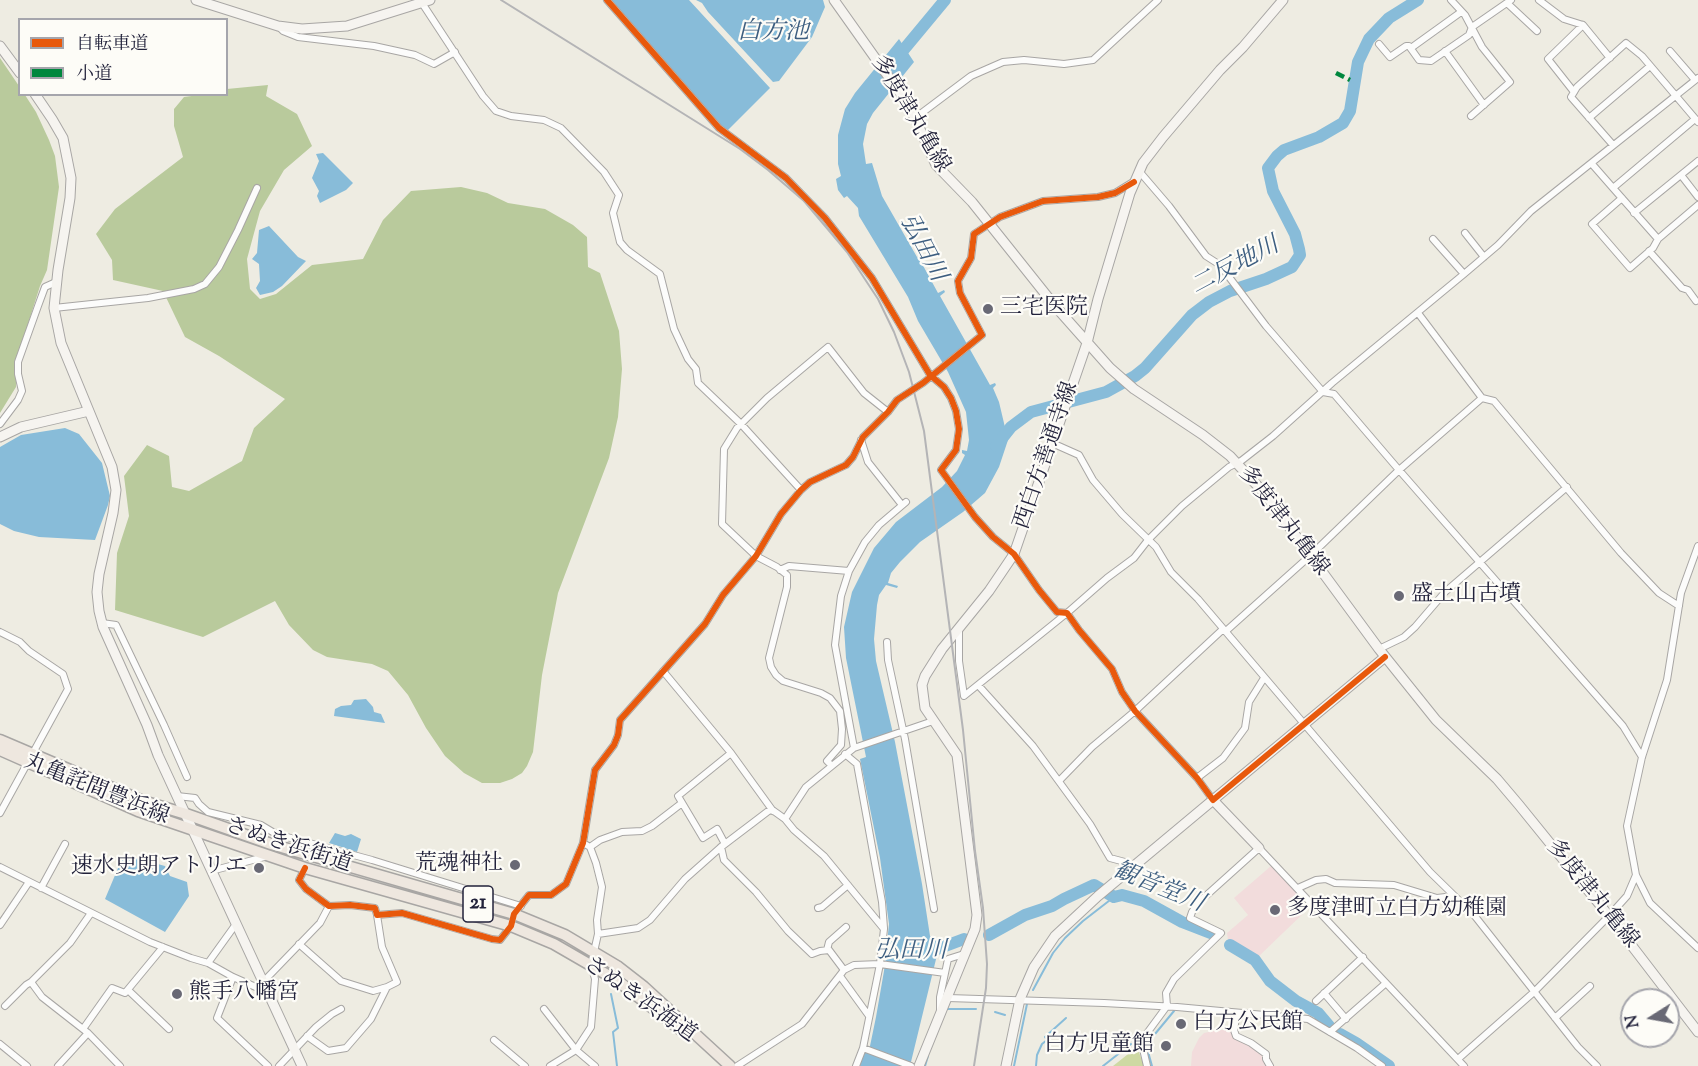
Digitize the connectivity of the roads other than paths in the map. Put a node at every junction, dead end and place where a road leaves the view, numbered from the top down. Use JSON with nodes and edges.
{"nodes":[{"id":1,"x":196,"y":0,"type":"edge"},
{"id":2,"x":607,"y":0,"type":"edge"},
{"id":3,"x":834,"y":0,"type":"edge"},
{"id":4,"x":1158,"y":0,"type":"edge"},
{"id":5,"x":1283,"y":0,"type":"edge"},
{"id":6,"x":1451,"y":0,"type":"edge"},
{"id":7,"x":1539,"y":0,"type":"edge"},
{"id":8,"x":426,"y":1,"type":"edge"},
{"id":9,"x":1509,"y":1,"type":"edge"},
{"id":10,"x":1461,"y":12,"type":"junction"},
{"id":11,"x":1583,"y":25,"type":"junction"},
{"id":12,"x":278,"y":26,"type":"junction"},
{"id":13,"x":1472,"y":27,"type":"junction"},
{"id":14,"x":1537,"y":31,"type":"dead end"},
{"id":15,"x":1379,"y":44,"type":"dead end"},
{"id":16,"x":0,"y":46,"type":"edge"},
{"id":17,"x":1411,"y":48,"type":"junction"},
{"id":18,"x":1445,"y":51,"type":"junction"},
{"id":19,"x":1670,"y":51,"type":"dead end"},
{"id":20,"x":455,"y":52,"type":"junction"},
{"id":21,"x":1610,"y":58,"type":"junction"},
{"id":22,"x":1650,"y":66,"type":"junction"},
{"id":23,"x":18,"y":70,"type":"edge"},
{"id":24,"x":1697,"y":79,"type":"edge"},
{"id":25,"x":1574,"y":92,"type":"junction"},
{"id":26,"x":36,"y":96,"type":"edge"},
{"id":27,"x":1675,"y":97,"type":"junction"},
{"id":28,"x":1484,"y":105,"type":"junction"},
{"id":29,"x":1471,"y":116,"type":"dead end"},
{"id":30,"x":915,"y":118,"type":"junction"},
{"id":31,"x":1589,"y":118,"type":"junction"},
{"id":32,"x":1696,"y":121,"type":"edge"},
{"id":33,"x":1613,"y":145,"type":"junction"},
{"id":34,"x":1698,"y":161,"type":"edge"},
{"id":35,"x":1592,"y":164,"type":"junction"},
{"id":36,"x":1139,"y":171,"type":"junction"},
{"id":37,"x":1681,"y":175,"type":"junction"},
{"id":38,"x":1134,"y":182,"type":"junction"},
{"id":39,"x":257,"y":188,"type":"dead end"},
{"id":40,"x":1613,"y":188,"type":"junction"},
{"id":41,"x":1698,"y":197,"type":"edge"},
{"id":42,"x":1622,"y":198,"type":"junction"},
{"id":43,"x":1698,"y":205,"type":"edge"},
{"id":44,"x":1635,"y":213,"type":"junction"},
{"id":45,"x":989,"y":225,"type":"junction"},
{"id":46,"x":1465,"y":233,"type":"dead end"},
{"id":47,"x":1433,"y":239,"type":"dead end"},
{"id":48,"x":1658,"y":239,"type":"junction"},
{"id":49,"x":1649,"y":251,"type":"junction"},
{"id":50,"x":1485,"y":256,"type":"junction"},
{"id":51,"x":1464,"y":274,"type":"junction"},
{"id":52,"x":56,"y":282,"type":"junction"},
{"id":53,"x":1696,"y":301,"type":"dead end"},
{"id":54,"x":54,"y":308,"type":"junction"},
{"id":55,"x":1418,"y":313,"type":"junction"},
{"id":56,"x":1087,"y":343,"type":"junction"},
{"id":57,"x":930,"y":375,"type":"junction"},
{"id":58,"x":1323,"y":392,"type":"junction"},
{"id":59,"x":1482,"y":398,"type":"junction"},
{"id":60,"x":89,"y":411,"type":"junction"},
{"id":61,"x":888,"y":412,"type":"junction"},
{"id":62,"x":0,"y":424,"type":"edge"},
{"id":63,"x":741,"y":424,"type":"junction"},
{"id":64,"x":0,"y":436,"type":"edge"},
{"id":65,"x":861,"y":440,"type":"junction"},
{"id":66,"x":1052,"y":443,"type":"junction"},
{"id":67,"x":1236,"y":463,"type":"junction"},
{"id":68,"x":1399,"y":470,"type":"junction"},
{"id":69,"x":1567,"y":487,"type":"junction"},
{"id":70,"x":801,"y":490,"type":"junction"},
{"id":71,"x":1148,"y":541,"type":"junction"},
{"id":72,"x":1698,"y":546,"type":"edge"},
{"id":73,"x":1014,"y":554,"type":"junction"},
{"id":74,"x":1311,"y":555,"type":"junction"},
{"id":75,"x":756,"y":556,"type":"junction"},
{"id":76,"x":1480,"y":561,"type":"junction"},
{"id":77,"x":780,"y":570,"type":"junction"},
{"id":78,"x":849,"y":571,"type":"junction"},
{"id":79,"x":1679,"y":606,"type":"junction"},
{"id":80,"x":1067,"y":613,"type":"junction"},
{"id":81,"x":102,"y":622,"type":"junction"},
{"id":82,"x":959,"y":629,"type":"junction"},
{"id":83,"x":1226,"y":631,"type":"junction"},
{"id":84,"x":2,"y":636,"type":"edge"},
{"id":85,"x":886,"y":642,"type":"dead end"},
{"id":86,"x":1382,"y":653,"type":"junction"},
{"id":87,"x":663,"y":671,"type":"junction"},
{"id":88,"x":1264,"y":678,"type":"junction"},
{"id":89,"x":978,"y":685,"type":"junction"},
{"id":90,"x":1135,"y":711,"type":"junction"},
{"id":91,"x":933,"y":721,"type":"junction"},
{"id":92,"x":1304,"y":722,"type":"junction"},
{"id":93,"x":900,"y":733,"type":"junction"},
{"id":94,"x":0,"y":740,"type":"edge"},
{"id":95,"x":854,"y":748,"type":"junction"},
{"id":96,"x":0,"y":750,"type":"edge"},
{"id":97,"x":731,"y":753,"type":"junction"},
{"id":98,"x":845,"y":754,"type":"junction"},
{"id":99,"x":1642,"y":757,"type":"junction"},
{"id":100,"x":29,"y":758,"type":"junction"},
{"id":101,"x":831,"y":765,"type":"junction"},
{"id":102,"x":187,"y":777,"type":"dead end"},
{"id":103,"x":1197,"y":778,"type":"junction"},
{"id":104,"x":1059,"y":781,"type":"junction"},
{"id":105,"x":177,"y":796,"type":"junction"},
{"id":106,"x":1213,"y":800,"type":"junction"},
{"id":107,"x":682,"y":803,"type":"junction"},
{"id":108,"x":773,"y":812,"type":"junction"},
{"id":109,"x":0,"y":813,"type":"edge"},
{"id":110,"x":186,"y":814,"type":"junction"},
{"id":111,"x":785,"y":819,"type":"junction"},
{"id":112,"x":193,"y":830,"type":"junction"},
{"id":113,"x":65,"y":844,"type":"dead end"},
{"id":114,"x":586,"y":845,"type":"junction"},
{"id":115,"x":723,"y":846,"type":"junction"},
{"id":116,"x":1259,"y":848,"type":"junction"},
{"id":117,"x":270,"y":855,"type":"junction"},
{"id":118,"x":0,"y":867,"type":"edge"},
{"id":119,"x":1132,"y":867,"type":"junction"},
{"id":120,"x":305,"y":868,"type":"junction"},
{"id":121,"x":211,"y":871,"type":"junction"},
{"id":122,"x":1636,"y":875,"type":"junction"},
{"id":123,"x":29,"y":882,"type":"junction"},
{"id":124,"x":848,"y":885,"type":"junction"},
{"id":125,"x":41,"y":888,"type":"junction"},
{"id":126,"x":1298,"y":888,"type":"junction"},
{"id":127,"x":1454,"y":896,"type":"junction"},
{"id":128,"x":329,"y":906,"type":"junction"},
{"id":129,"x":818,"y":908,"type":"dead end"},
{"id":130,"x":934,"y":909,"type":"dead end"},
{"id":131,"x":518,"y":910,"type":"junction"},
{"id":132,"x":91,"y":913,"type":"junction"},
{"id":133,"x":377,"y":915,"type":"junction"},
{"id":134,"x":1609,"y":916,"type":"junction"},
{"id":135,"x":236,"y":924,"type":"junction"},
{"id":136,"x":0,"y":925,"type":"edge"},
{"id":137,"x":511,"y":926,"type":"junction"},
{"id":138,"x":846,"y":927,"type":"dead end"},
{"id":139,"x":884,"y":929,"type":"junction"},
{"id":140,"x":598,"y":934,"type":"junction"},
{"id":141,"x":299,"y":944,"type":"junction"},
{"id":142,"x":163,"y":947,"type":"junction"},
{"id":143,"x":1698,"y":948,"type":"edge"},
{"id":144,"x":827,"y":950,"type":"junction"},
{"id":145,"x":594,"y":951,"type":"junction"},
{"id":146,"x":964,"y":954,"type":"junction"},
{"id":147,"x":1363,"y":957,"type":"junction"},
{"id":148,"x":208,"y":963,"type":"junction"},
{"id":149,"x":880,"y":964,"type":"junction"},
{"id":150,"x":591,"y":965,"type":"junction"},
{"id":151,"x":842,"y":973,"type":"junction"},
{"id":152,"x":945,"y":973,"type":"junction"},
{"id":153,"x":233,"y":978,"type":"junction"},
{"id":154,"x":31,"y":982,"type":"junction"},
{"id":155,"x":263,"y":982,"type":"junction"},
{"id":156,"x":1386,"y":983,"type":"junction"},
{"id":157,"x":1590,"y":986,"type":"dead end"},
{"id":158,"x":387,"y":987,"type":"junction"},
{"id":159,"x":128,"y":990,"type":"junction"},
{"id":160,"x":1534,"y":992,"type":"junction"},
{"id":161,"x":268,"y":993,"type":"junction"},
{"id":162,"x":1324,"y":993,"type":"junction"},
{"id":163,"x":948,"y":998,"type":"junction"},
{"id":164,"x":1020,"y":999,"type":"junction"},
{"id":165,"x":1316,"y":1000,"type":"dead end"},
{"id":166,"x":5,"y":1006,"type":"dead end"},
{"id":167,"x":1167,"y":1006,"type":"junction"},
{"id":168,"x":341,"y":1009,"type":"dead end"},
{"id":169,"x":544,"y":1009,"type":"dead end"},
{"id":170,"x":940,"y":1013,"type":"junction"},
{"id":171,"x":1237,"y":1013,"type":"junction"},
{"id":172,"x":869,"y":1016,"type":"junction"},
{"id":173,"x":1346,"y":1018,"type":"junction"},
{"id":174,"x":1555,"y":1018,"type":"junction"},
{"id":175,"x":169,"y":1029,"type":"dead end"},
{"id":176,"x":85,"y":1031,"type":"junction"},
{"id":177,"x":1330,"y":1032,"type":"junction"},
{"id":178,"x":1698,"y":1032,"type":"edge"},
{"id":179,"x":307,"y":1035,"type":"junction"},
{"id":180,"x":494,"y":1040,"type":"dead end"},
{"id":181,"x":0,"y":1044,"type":"edge"},
{"id":182,"x":293,"y":1048,"type":"junction"},
{"id":183,"x":865,"y":1049,"type":"junction"},
{"id":184,"x":576,"y":1050,"type":"junction"},
{"id":185,"x":1458,"y":1059,"type":"junction"},
{"id":186,"x":27,"y":1066,"type":"edge"},
{"id":187,"x":58,"y":1066,"type":"edge"},
{"id":188,"x":120,"y":1066,"type":"edge"},
{"id":189,"x":268,"y":1066,"type":"edge"},
{"id":190,"x":279,"y":1066,"type":"edge"},
{"id":191,"x":302,"y":1066,"type":"edge"},
{"id":192,"x":525,"y":1066,"type":"edge"},
{"id":193,"x":550,"y":1066,"type":"edge"},
{"id":194,"x":595,"y":1066,"type":"edge"},
{"id":195,"x":730,"y":1066,"type":"edge"},
{"id":196,"x":737,"y":1066,"type":"edge"},
{"id":197,"x":856,"y":1066,"type":"edge"},
{"id":198,"x":911,"y":1066,"type":"edge"},
{"id":199,"x":919,"y":1066,"type":"edge"},
{"id":200,"x":1006,"y":1066,"type":"edge"},
{"id":201,"x":1147,"y":1066,"type":"edge"},
{"id":202,"x":1270,"y":1066,"type":"edge"},
{"id":203,"x":1382,"y":1066,"type":"edge"},
{"id":204,"x":1464,"y":1066,"type":"edge"},
{"id":205,"x":1598,"y":1066,"type":"edge"}],
"edges":[{"from":1,"to":12,"type":"main road"},
{"from":2,"to":57,"type":"street"},
{"from":3,"to":30,"type":"main road","name":"多度津丸亀線"},
{"from":4,"to":30,"type":"street"},
{"from":5,"to":36,"type":"main road","name":"西白方善通寺線"},
{"from":6,"to":10,"type":"street"},
{"from":7,"to":11,"type":"street"},
{"from":8,"to":12,"type":"main road"},
{"from":8,"to":20,"type":"street"},
{"from":9,"to":13,"type":"street"},
{"from":9,"to":14,"type":"street"},
{"from":10,"to":13,"type":"street"},
{"from":10,"to":17,"type":"street"},
{"from":11,"to":21,"type":"street"},
{"from":11,"to":25,"type":"street"},
{"from":12,"to":20,"type":"street"},
{"from":13,"to":18,"type":"street"},
{"from":13,"to":28,"type":"street"},
{"from":15,"to":17,"type":"street"},
{"from":16,"to":23,"type":"main road"},
{"from":17,"to":18,"type":"street"},
{"from":18,"to":28,"type":"street"},
{"from":19,"to":24,"type":"street"},
{"from":20,"to":63,"type":"street"},
{"from":21,"to":22,"type":"street"},
{"from":21,"to":25,"type":"street"},
{"from":22,"to":27,"type":"street"},
{"from":22,"to":31,"type":"street"},
{"from":24,"to":27,"type":"street"},
{"from":25,"to":31,"type":"street"},
{"from":26,"to":52,"type":"main road"},
{"from":27,"to":32,"type":"street"},
{"from":27,"to":33,"type":"street"},
{"from":28,"to":29,"type":"street"},
{"from":30,"to":45,"type":"main road","name":"多度津丸亀線"},
{"from":31,"to":33,"type":"street"},
{"from":32,"to":40,"type":"street"},
{"from":33,"to":35,"type":"street"},
{"from":34,"to":37,"type":"street"},
{"from":35,"to":40,"type":"street"},
{"from":35,"to":50,"type":"street"},
{"from":36,"to":38,"type":"main road","name":"西白方善通寺線"},
{"from":36,"to":58,"type":"street"},
{"from":37,"to":41,"type":"street"},
{"from":37,"to":44,"type":"street"},
{"from":38,"to":45,"type":"street"},
{"from":38,"to":56,"type":"main road","name":"西白方善通寺線"},
{"from":39,"to":54,"type":"street"},
{"from":40,"to":42,"type":"street"},
{"from":42,"to":44,"type":"street"},
{"from":42,"to":49,"type":"street"},
{"from":43,"to":48,"type":"street"},
{"from":44,"to":48,"type":"street"},
{"from":45,"to":56,"type":"main road","name":"多度津丸亀線"},
{"from":45,"to":57,"type":"street"},
{"from":46,"to":50,"type":"street"},
{"from":47,"to":51,"type":"street"},
{"from":48,"to":49,"type":"street"},
{"from":49,"to":53,"type":"street"},
{"from":50,"to":51,"type":"street"},
{"from":51,"to":55,"type":"street"},
{"from":52,"to":54,"type":"main road"},
{"from":52,"to":62,"type":"street"},
{"from":54,"to":60,"type":"main road"},
{"from":55,"to":58,"type":"street"},
{"from":55,"to":59,"type":"street"},
{"from":56,"to":66,"type":"main road","name":"西白方善通寺線"},
{"from":56,"to":67,"type":"main road","name":"多度津丸亀線"},
{"from":57,"to":61,"type":"street"},
{"from":57,"to":73,"type":"street"},
{"from":58,"to":67,"type":"street"},
{"from":58,"to":68,"type":"street"},
{"from":59,"to":68,"type":"street"},
{"from":59,"to":69,"type":"street"},
{"from":60,"to":64,"type":"main road"},
{"from":60,"to":81,"type":"main road"},
{"from":61,"to":63,"type":"street"},
{"from":61,"to":65,"type":"street"},
{"from":63,"to":70,"type":"street"},
{"from":63,"to":75,"type":"street"},
{"from":65,"to":70,"type":"street"},
{"from":65,"to":78,"type":"street"},
{"from":66,"to":71,"type":"street"},
{"from":66,"to":73,"type":"main road","name":"西白方善通寺線"},
{"from":67,"to":71,"type":"street"},
{"from":67,"to":74,"type":"main road","name":"多度津丸亀線"},
{"from":68,"to":74,"type":"street"},
{"from":68,"to":76,"type":"street"},
{"from":69,"to":76,"type":"street"},
{"from":69,"to":79,"type":"street"},
{"from":70,"to":75,"type":"street"},
{"from":71,"to":80,"type":"street"},
{"from":71,"to":83,"type":"street"},
{"from":72,"to":79,"type":"street"},
{"from":73,"to":80,"type":"street"},
{"from":73,"to":82,"type":"main road","name":"西白方善通寺線"},
{"from":74,"to":83,"type":"street"},
{"from":74,"to":86,"type":"main road","name":"多度津丸亀線"},
{"from":75,"to":77,"type":"street"},
{"from":75,"to":87,"type":"street"},
{"from":76,"to":86,"type":"street"},
{"from":76,"to":99,"type":"street"},
{"from":77,"to":78,"type":"street"},
{"from":77,"to":101,"type":"street"},
{"from":78,"to":95,"type":"street"},
{"from":79,"to":99,"type":"street"},
{"from":80,"to":89,"type":"street"},
{"from":80,"to":90,"type":"street"},
{"from":81,"to":102,"type":"street"},
{"from":81,"to":105,"type":"main road"},
{"from":82,"to":89,"type":"street"},
{"from":82,"to":91,"type":"main road","name":"西白方善通寺線"},
{"from":83,"to":88,"type":"street"},
{"from":83,"to":90,"type":"street"},
{"from":84,"to":100,"type":"street"},
{"from":85,"to":93,"type":"street"},
{"from":86,"to":92,"type":"main road"},
{"from":86,"to":134,"type":"main road","name":"多度津丸亀線"},
{"from":87,"to":97,"type":"street"},
{"from":87,"to":114,"type":"street"},
{"from":88,"to":92,"type":"street"},
{"from":88,"to":103,"type":"street"},
{"from":89,"to":104,"type":"street"},
{"from":90,"to":103,"type":"street"},
{"from":90,"to":104,"type":"street"},
{"from":91,"to":93,"type":"street"},
{"from":91,"to":146,"type":"main road","name":"西白方善通寺線"},
{"from":92,"to":106,"type":"main road"},
{"from":92,"to":127,"type":"street"},
{"from":93,"to":95,"type":"street"},
{"from":93,"to":130,"type":"street"},
{"from":94,"to":100,"type":"main road","name":"丸亀詫間豊浜線","number":"21"},
{"from":95,"to":98,"type":"street"},
{"from":96,"to":100,"type":"main road","name":"丸亀詫間豊浜線","number":"21"},
{"from":97,"to":107,"type":"street"},
{"from":97,"to":108,"type":"street"},
{"from":98,"to":101,"type":"street"},
{"from":98,"to":139,"type":"street"},
{"from":99,"to":122,"type":"street"},
{"from":100,"to":109,"type":"street"},
{"from":100,"to":110,"type":"main road","name":"丸亀詫間豊浜線","number":"21"},
{"from":100,"to":112,"type":"main road","name":"丸亀詫間豊浜線","number":"21"},
{"from":101,"to":111,"type":"street"},
{"from":103,"to":106,"type":"street"},
{"from":104,"to":119,"type":"street"},
{"from":105,"to":110,"type":"main road"},
{"from":105,"to":131,"type":"street"},
{"from":106,"to":116,"type":"main road"},
{"from":106,"to":119,"type":"main road"},
{"from":107,"to":114,"type":"street"},
{"from":107,"to":115,"type":"street"},
{"from":108,"to":111,"type":"street"},
{"from":108,"to":115,"type":"street"},
{"from":110,"to":112,"type":"main road"},
{"from":110,"to":131,"type":"main road","name":"さぬき浜街道","number":"21"},
{"from":111,"to":124,"type":"street"},
{"from":112,"to":117,"type":"main road","name":"さぬき浜街道","number":"21"},
{"from":112,"to":121,"type":"main road"},
{"from":113,"to":125,"type":"street"},
{"from":114,"to":131,"type":"street"},
{"from":114,"to":140,"type":"street"},
{"from":115,"to":140,"type":"street"},
{"from":115,"to":144,"type":"street"},
{"from":116,"to":126,"type":"street"},
{"from":116,"to":167,"type":"street"},
{"from":117,"to":120,"type":"main road","name":"さぬき浜街道","number":"21"},
{"from":117,"to":121,"type":"street"},
{"from":118,"to":123,"type":"street"},
{"from":119,"to":164,"type":"main road"},
{"from":120,"to":128,"type":"street"},
{"from":120,"to":137,"type":"main road","name":"さぬき浜街道","number":"21"},
{"from":121,"to":135,"type":"main road"},
{"from":122,"to":134,"type":"street"},
{"from":122,"to":143,"type":"street"},
{"from":123,"to":125,"type":"street"},
{"from":123,"to":136,"type":"street"},
{"from":124,"to":129,"type":"street"},
{"from":124,"to":139,"type":"street"},
{"from":125,"to":132,"type":"street"},
{"from":126,"to":127,"type":"street"},
{"from":126,"to":147,"type":"street"},
{"from":127,"to":160,"type":"street"},
{"from":128,"to":133,"type":"street"},
{"from":128,"to":141,"type":"street"},
{"from":131,"to":137,"type":"street"},
{"from":131,"to":145,"type":"main road","name":"さぬき浜街道","number":"21"},
{"from":132,"to":142,"type":"street"},
{"from":132,"to":154,"type":"street"},
{"from":133,"to":137,"type":"street"},
{"from":133,"to":158,"type":"street"},
{"from":134,"to":160,"type":"street"},
{"from":134,"to":178,"type":"main road","name":"多度津丸亀線"},
{"from":135,"to":148,"type":"street"},
{"from":135,"to":155,"type":"main road"},
{"from":137,"to":150,"type":"main road","name":"さぬき浜海道","number":"21"},
{"from":138,"to":144,"type":"street"},
{"from":139,"to":149,"type":"street"},
{"from":140,"to":145,"type":"street"},
{"from":141,"to":155,"type":"street"},
{"from":141,"to":158,"type":"street"},
{"from":142,"to":148,"type":"street"},
{"from":142,"to":159,"type":"street"},
{"from":144,"to":151,"type":"street"},
{"from":145,"to":150,"type":"street"},
{"from":145,"to":195,"type":"main road","name":"さぬき浜街道","number":"21"},
{"from":146,"to":152,"type":"street"},
{"from":146,"to":163,"type":"main road","name":"西白方善通寺線"},
{"from":147,"to":156,"type":"street"},
{"from":147,"to":162,"type":"street"},
{"from":148,"to":153,"type":"street"},
{"from":149,"to":151,"type":"street"},
{"from":149,"to":152,"type":"street"},
{"from":149,"to":172,"type":"street"},
{"from":150,"to":184,"type":"street"},
{"from":150,"to":195,"type":"main road","name":"さぬき浜海道","number":"21"},
{"from":151,"to":172,"type":"street"},
{"from":151,"to":196,"type":"street"},
{"from":152,"to":170,"type":"street"},
{"from":153,"to":161,"type":"street"},
{"from":153,"to":189,"type":"street"},
{"from":154,"to":166,"type":"street"},
{"from":154,"to":176,"type":"street"},
{"from":155,"to":161,"type":"main road"},
{"from":156,"to":173,"type":"street"},
{"from":156,"to":185,"type":"street"},
{"from":157,"to":174,"type":"street"},
{"from":158,"to":179,"type":"street"},
{"from":159,"to":175,"type":"street"},
{"from":159,"to":176,"type":"street"},
{"from":160,"to":174,"type":"street"},
{"from":160,"to":185,"type":"street"},
{"from":161,"to":182,"type":"main road"},
{"from":162,"to":165,"type":"street"},
{"from":162,"to":173,"type":"street"},
{"from":163,"to":164,"type":"street"},
{"from":163,"to":170,"type":"main road","name":"西白方善通寺線"},
{"from":164,"to":167,"type":"street"},
{"from":164,"to":200,"type":"main road"},
{"from":167,"to":171,"type":"street"},
{"from":167,"to":201,"type":"street"},
{"from":168,"to":179,"type":"street"},
{"from":169,"to":184,"type":"street"},
{"from":170,"to":199,"type":"main road","name":"西白方善通寺線"},
{"from":171,"to":177,"type":"street"},
{"from":171,"to":202,"type":"street"},
{"from":172,"to":183,"type":"street"},
{"from":173,"to":177,"type":"street"},
{"from":174,"to":205,"type":"street"},
{"from":176,"to":187,"type":"street"},
{"from":176,"to":188,"type":"street"},
{"from":177,"to":203,"type":"street"},
{"from":179,"to":182,"type":"street"},
{"from":180,"to":192,"type":"street"},
{"from":181,"to":186,"type":"street"},
{"from":182,"to":190,"type":"street"},
{"from":182,"to":191,"type":"main road"},
{"from":183,"to":197,"type":"street"},
{"from":183,"to":198,"type":"street"},
{"from":184,"to":193,"type":"street"},
{"from":184,"to":194,"type":"street"},
{"from":185,"to":204,"type":"street"}]}
